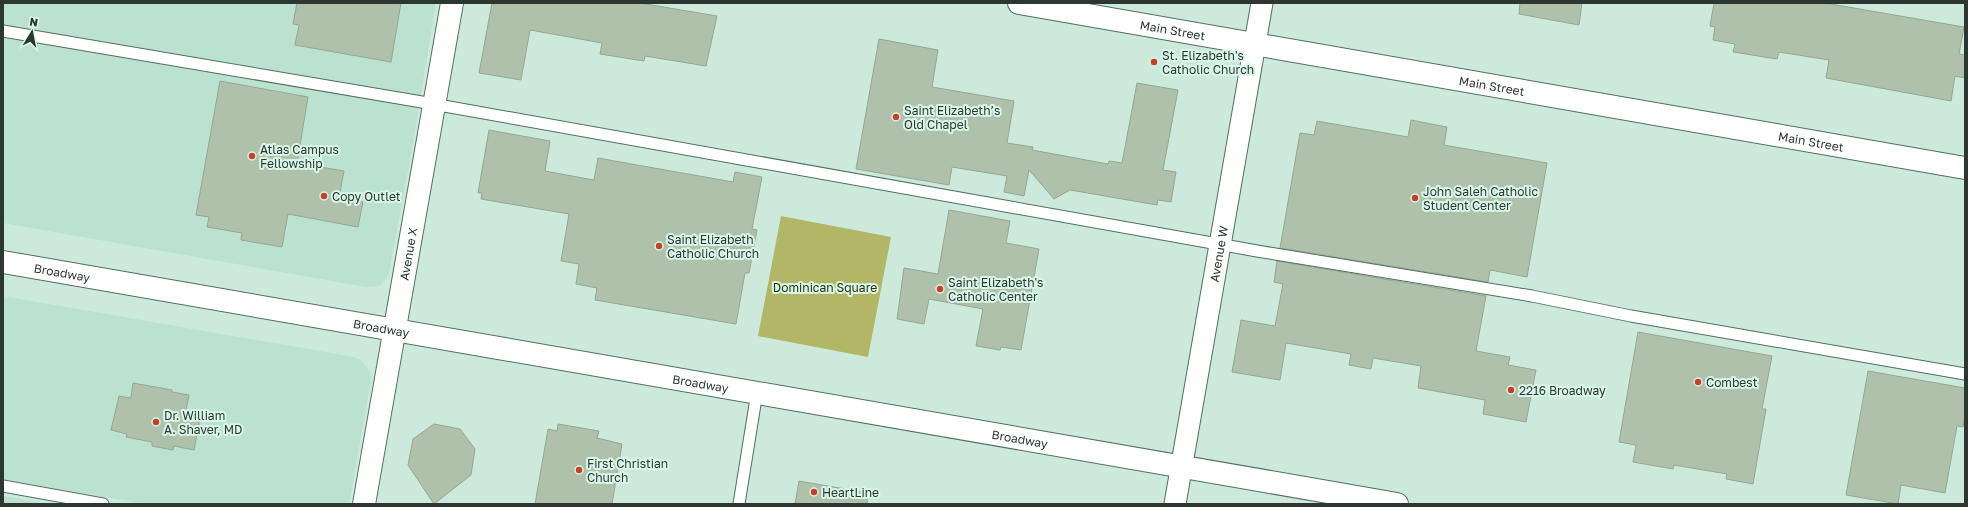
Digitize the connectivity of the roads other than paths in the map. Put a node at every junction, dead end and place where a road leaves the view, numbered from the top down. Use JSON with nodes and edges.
{"nodes":[{"id":1,"x":452,"y":3,"type":"edge"},
{"id":2,"x":1019,"y":3,"type":"edge"},
{"id":3,"x":1262,"y":3,"type":"edge"},
{"id":4,"x":3,"y":31,"type":"edge"},
{"id":5,"x":1255,"y":44,"type":"junction"},
{"id":6,"x":434,"y":105,"type":"junction"},
{"id":7,"x":1965,"y":168,"type":"edge"},
{"id":8,"x":1220,"y":244,"type":"junction"},
{"id":9,"x":3,"y":262,"type":"edge"},
{"id":10,"x":395,"y":329,"type":"junction"},
{"id":11,"x":1965,"y":374,"type":"edge"},
{"id":12,"x":757,"y":392,"type":"junction"},
{"id":13,"x":1181,"y":466,"type":"junction"},
{"id":14,"x":3,"y":486,"type":"edge"},
{"id":15,"x":103,"y":504,"type":"edge"},
{"id":16,"x":364,"y":504,"type":"edge"},
{"id":17,"x":739,"y":504,"type":"edge"},
{"id":18,"x":1174,"y":504,"type":"edge"},
{"id":19,"x":1397,"y":504,"type":"edge"}],
"edges":[{"from":1,"to":6,"type":"street","name":"Avenue X"},
{"from":2,"to":5,"type":"street","name":"Main Street"},
{"from":3,"to":5,"type":"street","name":"Avenue W"},
{"from":4,"to":6,"type":"lane"},
{"from":5,"to":7,"type":"street","name":"Main Street"},
{"from":5,"to":8,"type":"street","name":"Avenue W"},
{"from":6,"to":8,"type":"lane"},
{"from":6,"to":10,"type":"street","name":"Avenue X"},
{"from":8,"to":11,"type":"lane"},
{"from":8,"to":13,"type":"street","name":"Avenue W"},
{"from":9,"to":10,"type":"street","name":"Broadway"},
{"from":10,"to":12,"type":"street","name":"Broadway"},
{"from":10,"to":16,"type":"street","name":"Avenue X"},
{"from":12,"to":13,"type":"street","name":"Broadway"},
{"from":12,"to":17,"type":"lane"},
{"from":13,"to":18,"type":"street","name":"Avenue W"},
{"from":13,"to":19,"type":"street","name":"Broadway"},
{"from":14,"to":15,"type":"lane"}]}
